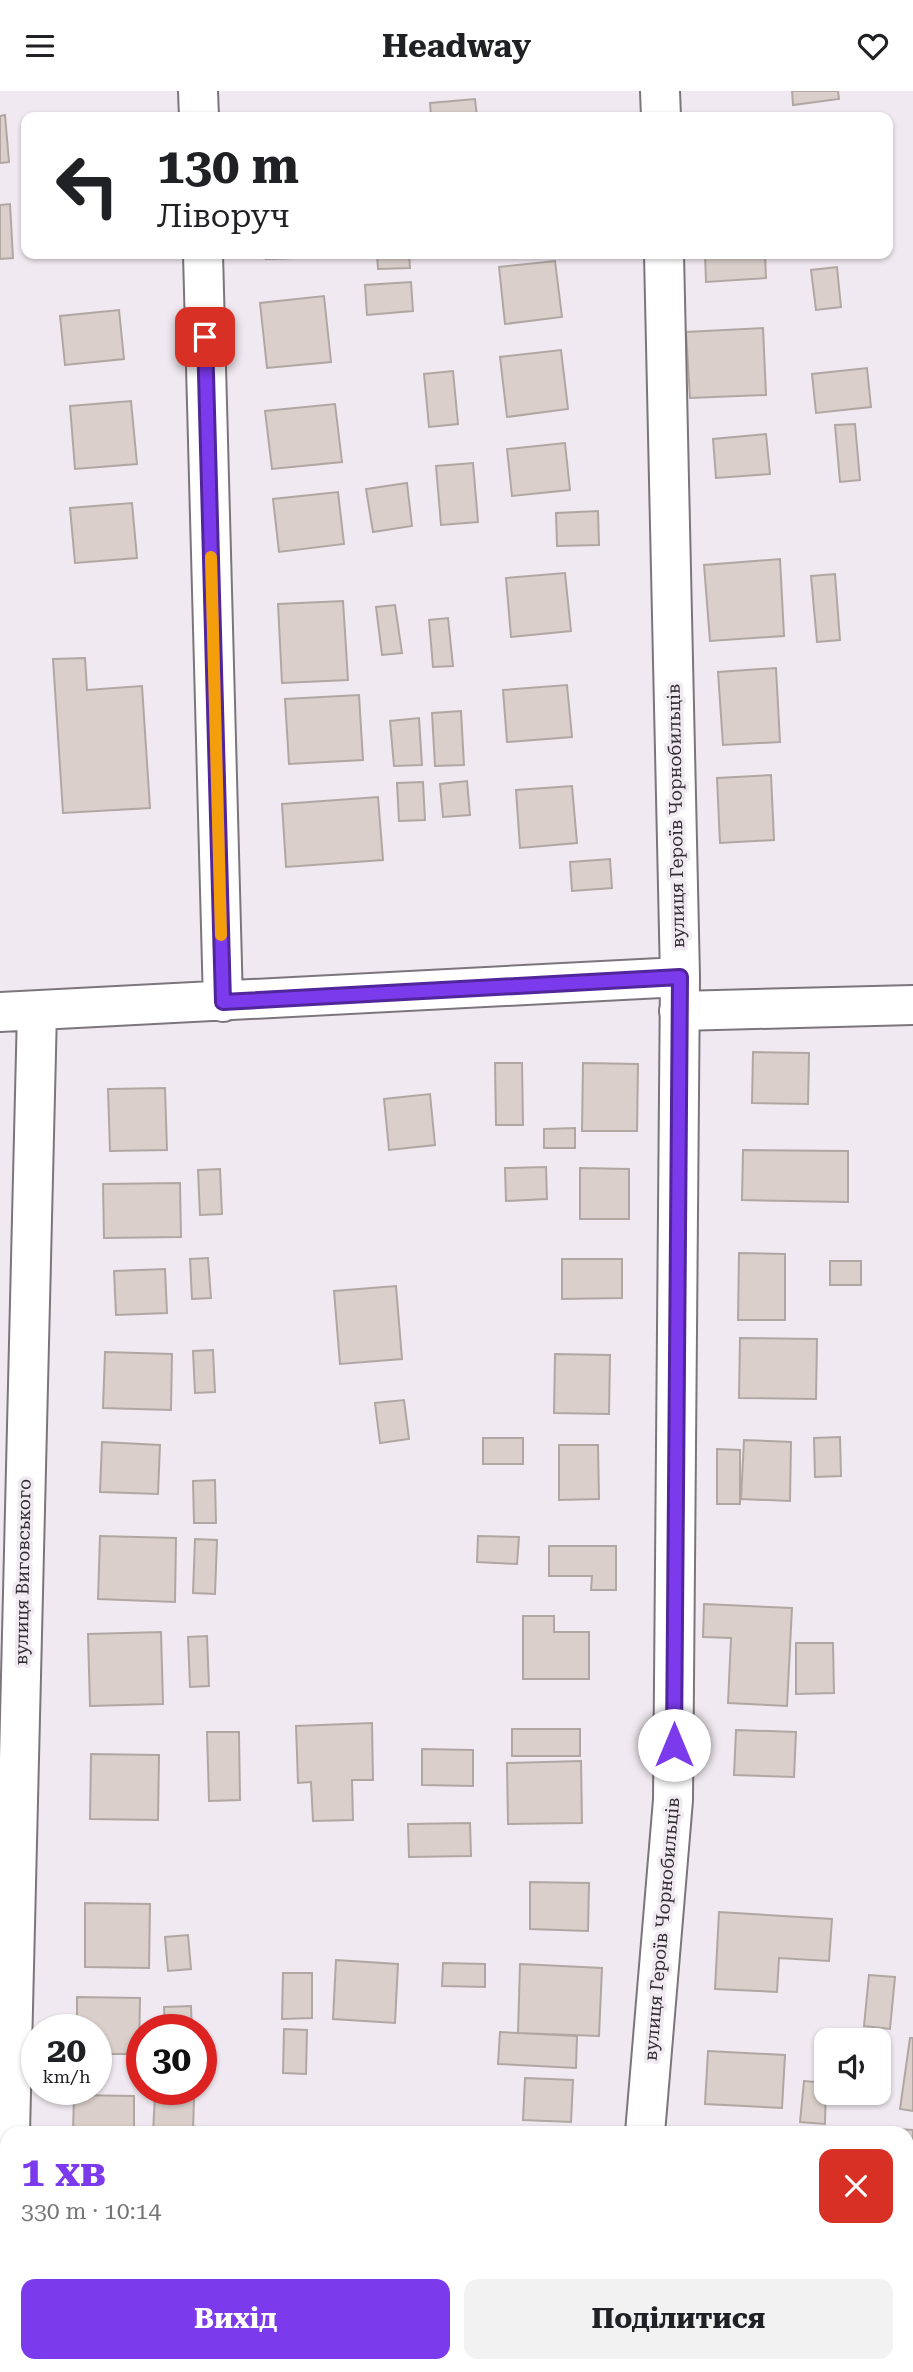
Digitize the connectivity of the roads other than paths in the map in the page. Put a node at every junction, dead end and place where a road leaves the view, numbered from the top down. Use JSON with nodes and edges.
{"nodes":[{"id":1,"x":198,"y":91,"type":"edge"},
{"id":2,"x":660,"y":91,"type":"edge"},
{"id":3,"x":199,"y":112,"type":"edge"},
{"id":4,"x":660,"y":112,"type":"edge"},
{"id":5,"x":203,"y":259,"type":"edge"},
{"id":6,"x":664,"y":259,"type":"edge"},
{"id":7,"x":679,"y":994,"type":"junction"},
{"id":8,"x":223,"y":1002,"type":"junction"},
{"id":9,"x":913,"y":1005,"type":"edge"},
{"id":10,"x":19,"y":1012,"type":"edge"},
{"id":11,"x":10,"y":2126,"type":"edge"},
{"id":12,"x":646,"y":2126,"type":"edge"}],
"edges":[{"from":1,"to":3,"type":"street"},
{"from":2,"to":4,"type":"street"},
{"from":5,"to":8,"type":"street"},
{"from":6,"to":7,"type":"street","name":"вулиця Героїв Чорнобильців"},
{"from":7,"to":8,"type":"street"},
{"from":7,"to":9,"type":"street"},
{"from":7,"to":12,"type":"street","name":"вулиця Героїв Чорнобильців"},
{"from":8,"to":10,"type":"street"},
{"from":10,"to":11,"type":"street","name":"вулиця Виговського"}]}
